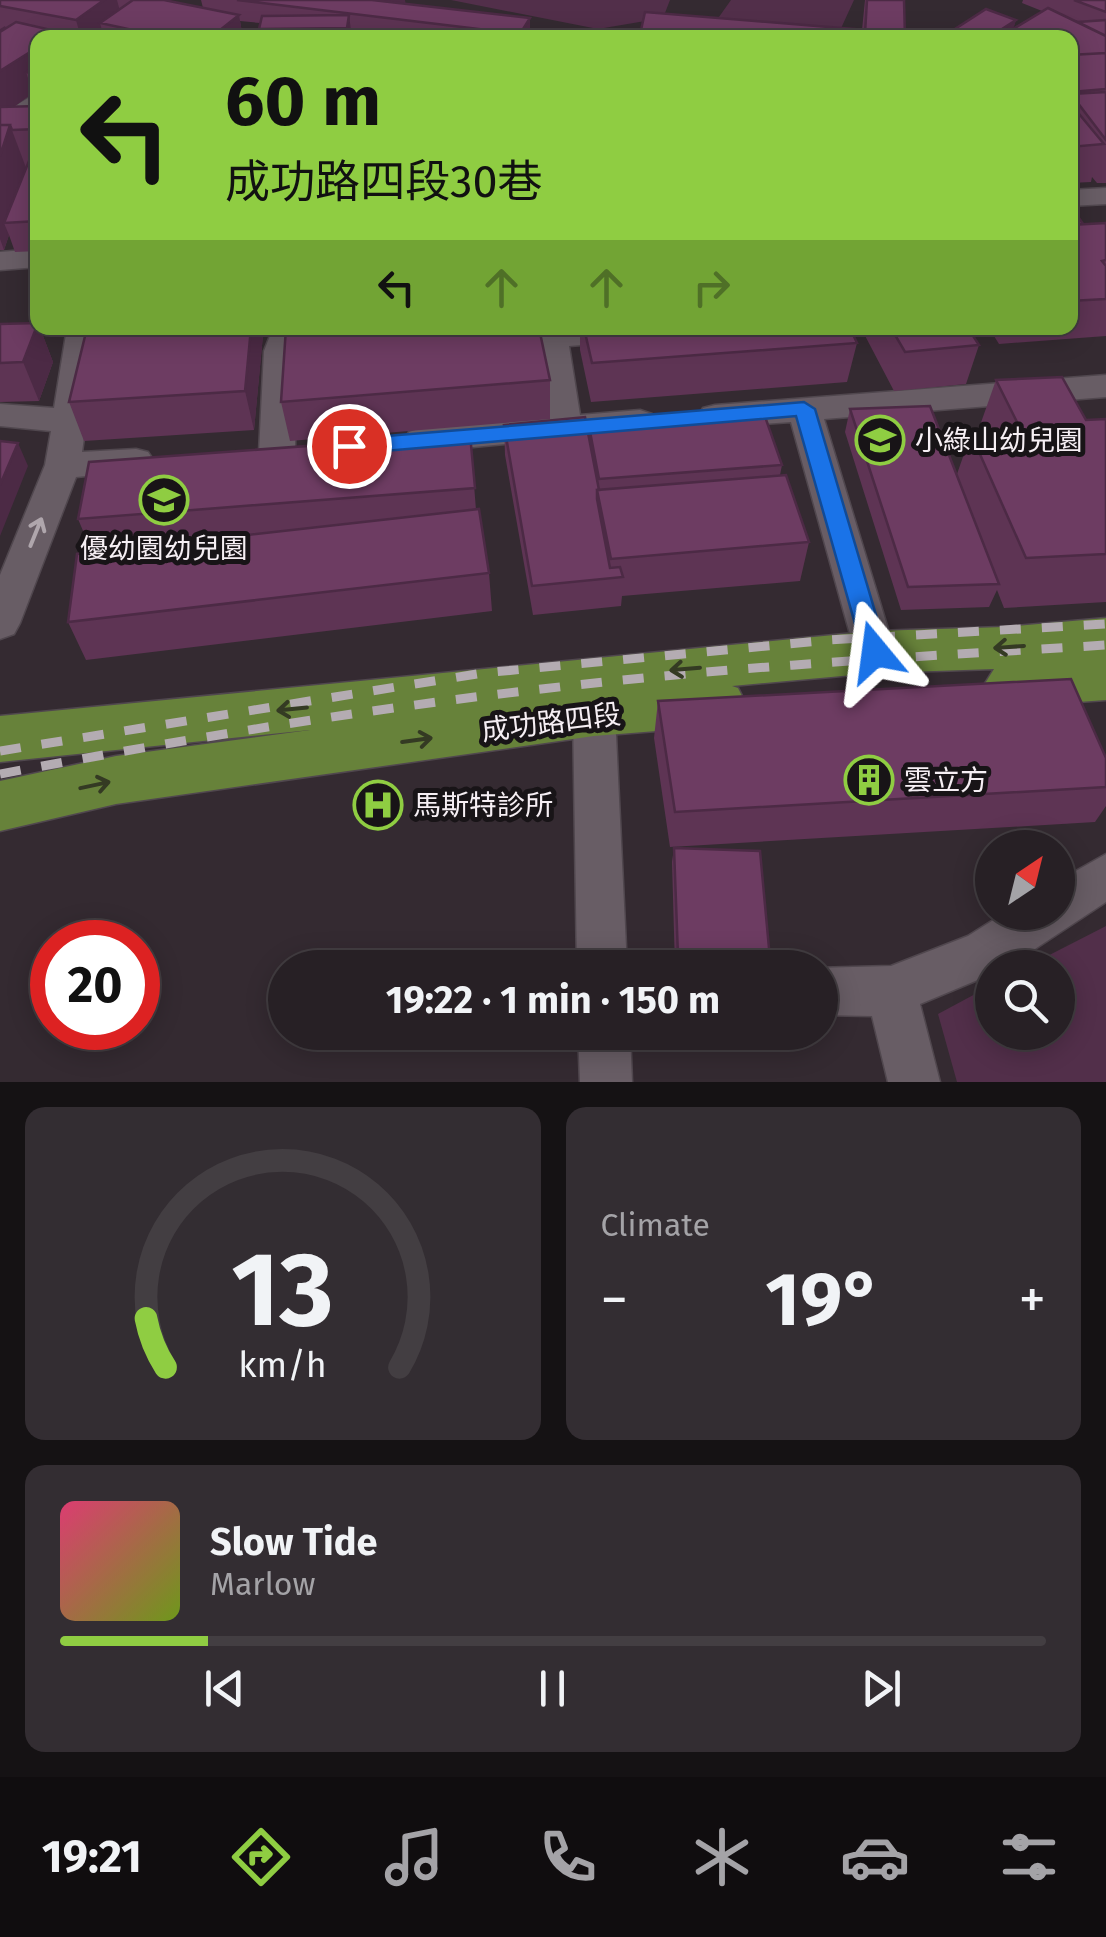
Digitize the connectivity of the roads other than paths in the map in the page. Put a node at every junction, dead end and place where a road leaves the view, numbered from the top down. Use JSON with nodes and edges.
{"nodes":[{"id":1,"x":30,"y":106,"type":"edge"},
{"id":2,"x":0,"y":130,"type":"edge"},
{"id":3,"x":30,"y":132,"type":"edge"},
{"id":4,"x":1106,"y":196,"type":"edge"},
{"id":5,"x":1078,"y":198,"type":"edge"},
{"id":6,"x":30,"y":259,"type":"edge"},
{"id":7,"x":0,"y":261,"type":"edge"},
{"id":8,"x":82,"y":335,"type":"edge"},
{"id":9,"x":286,"y":335,"type":"edge"},
{"id":10,"x":550,"y":335,"type":"edge"},
{"id":11,"x":972,"y":361,"type":"edge"},
{"id":12,"x":1106,"y":386,"type":"edge"},
{"id":13,"x":990,"y":394,"type":"junction"},
{"id":14,"x":804,"y":409,"type":"junction"},
{"id":15,"x":0,"y":415,"type":"edge"},
{"id":16,"x":66,"y":422,"type":"junction"},
{"id":17,"x":565,"y":428,"type":"junction"},
{"id":18,"x":392,"y":443,"type":"edge"},
{"id":19,"x":316,"y":449,"type":"edge"},
{"id":20,"x":278,"y":452,"type":"junction"},
{"id":21,"x":238,"y":454,"type":"edge"},
{"id":22,"x":160,"y":459,"type":"edge"},
{"id":23,"x":63,"y":465,"type":"junction"},
{"id":24,"x":0,"y":622,"type":"edge"},
{"id":25,"x":1106,"y":638,"type":"edge"},
{"id":26,"x":875,"y":652,"type":"junction"},
{"id":27,"x":1078,"y":693,"type":"edge"},
{"id":28,"x":594,"y":714,"type":"junction"},
{"id":29,"x":0,"y":739,"type":"edge"},
{"id":30,"x":0,"y":806,"type":"edge"},
{"id":31,"x":1106,"y":876,"type":"edge"},
{"id":32,"x":1075,"y":897,"type":"edge"},
{"id":33,"x":1022,"y":930,"type":"edge"},
{"id":34,"x":601,"y":950,"type":"edge"},
{"id":35,"x":838,"y":990,"type":"edge"},
{"id":36,"x":891,"y":991,"type":"junction"},
{"id":37,"x":605,"y":1050,"type":"edge"},
{"id":38,"x":606,"y":1082,"type":"edge"},
{"id":39,"x":914,"y":1082,"type":"edge"}],
"edges":[{"from":1,"to":2,"type":"street"},
{"from":2,"to":3,"type":"street"},
{"from":4,"to":5,"type":"street"},
{"from":6,"to":7,"type":"street"},
{"from":8,"to":16,"type":"street"},
{"from":9,"to":20,"type":"street"},
{"from":10,"to":17,"type":"street"},
{"from":11,"to":13,"type":"street"},
{"from":12,"to":13,"type":"street"},
{"from":13,"to":14,"type":"street"},
{"from":14,"to":17,"type":"street"},
{"from":14,"to":26,"type":"street"},
{"from":15,"to":16,"type":"street"},
{"from":16,"to":23,"type":"street"},
{"from":17,"to":18,"type":"street"},
{"from":19,"to":20,"type":"street"},
{"from":20,"to":21,"type":"street"},
{"from":22,"to":23,"type":"street"},
{"from":24,"to":23,"type":"street","one_way":true},
{"from":25,"to":26,"type":"main road","name":"成功路四段","one_way":true},
{"from":26,"to":29,"type":"main road","name":"成功路四段","one_way":true},
{"from":27,"to":28,"type":"main road","name":"成功路四段"},
{"from":30,"to":28,"type":"main road","name":"成功路四段","one_way":true},
{"from":28,"to":34,"type":"street"},
{"from":31,"to":32,"type":"street"},
{"from":33,"to":36,"type":"street"},
{"from":35,"to":36,"type":"street"},
{"from":36,"to":39,"type":"street"},
{"from":37,"to":38,"type":"street"}]}
